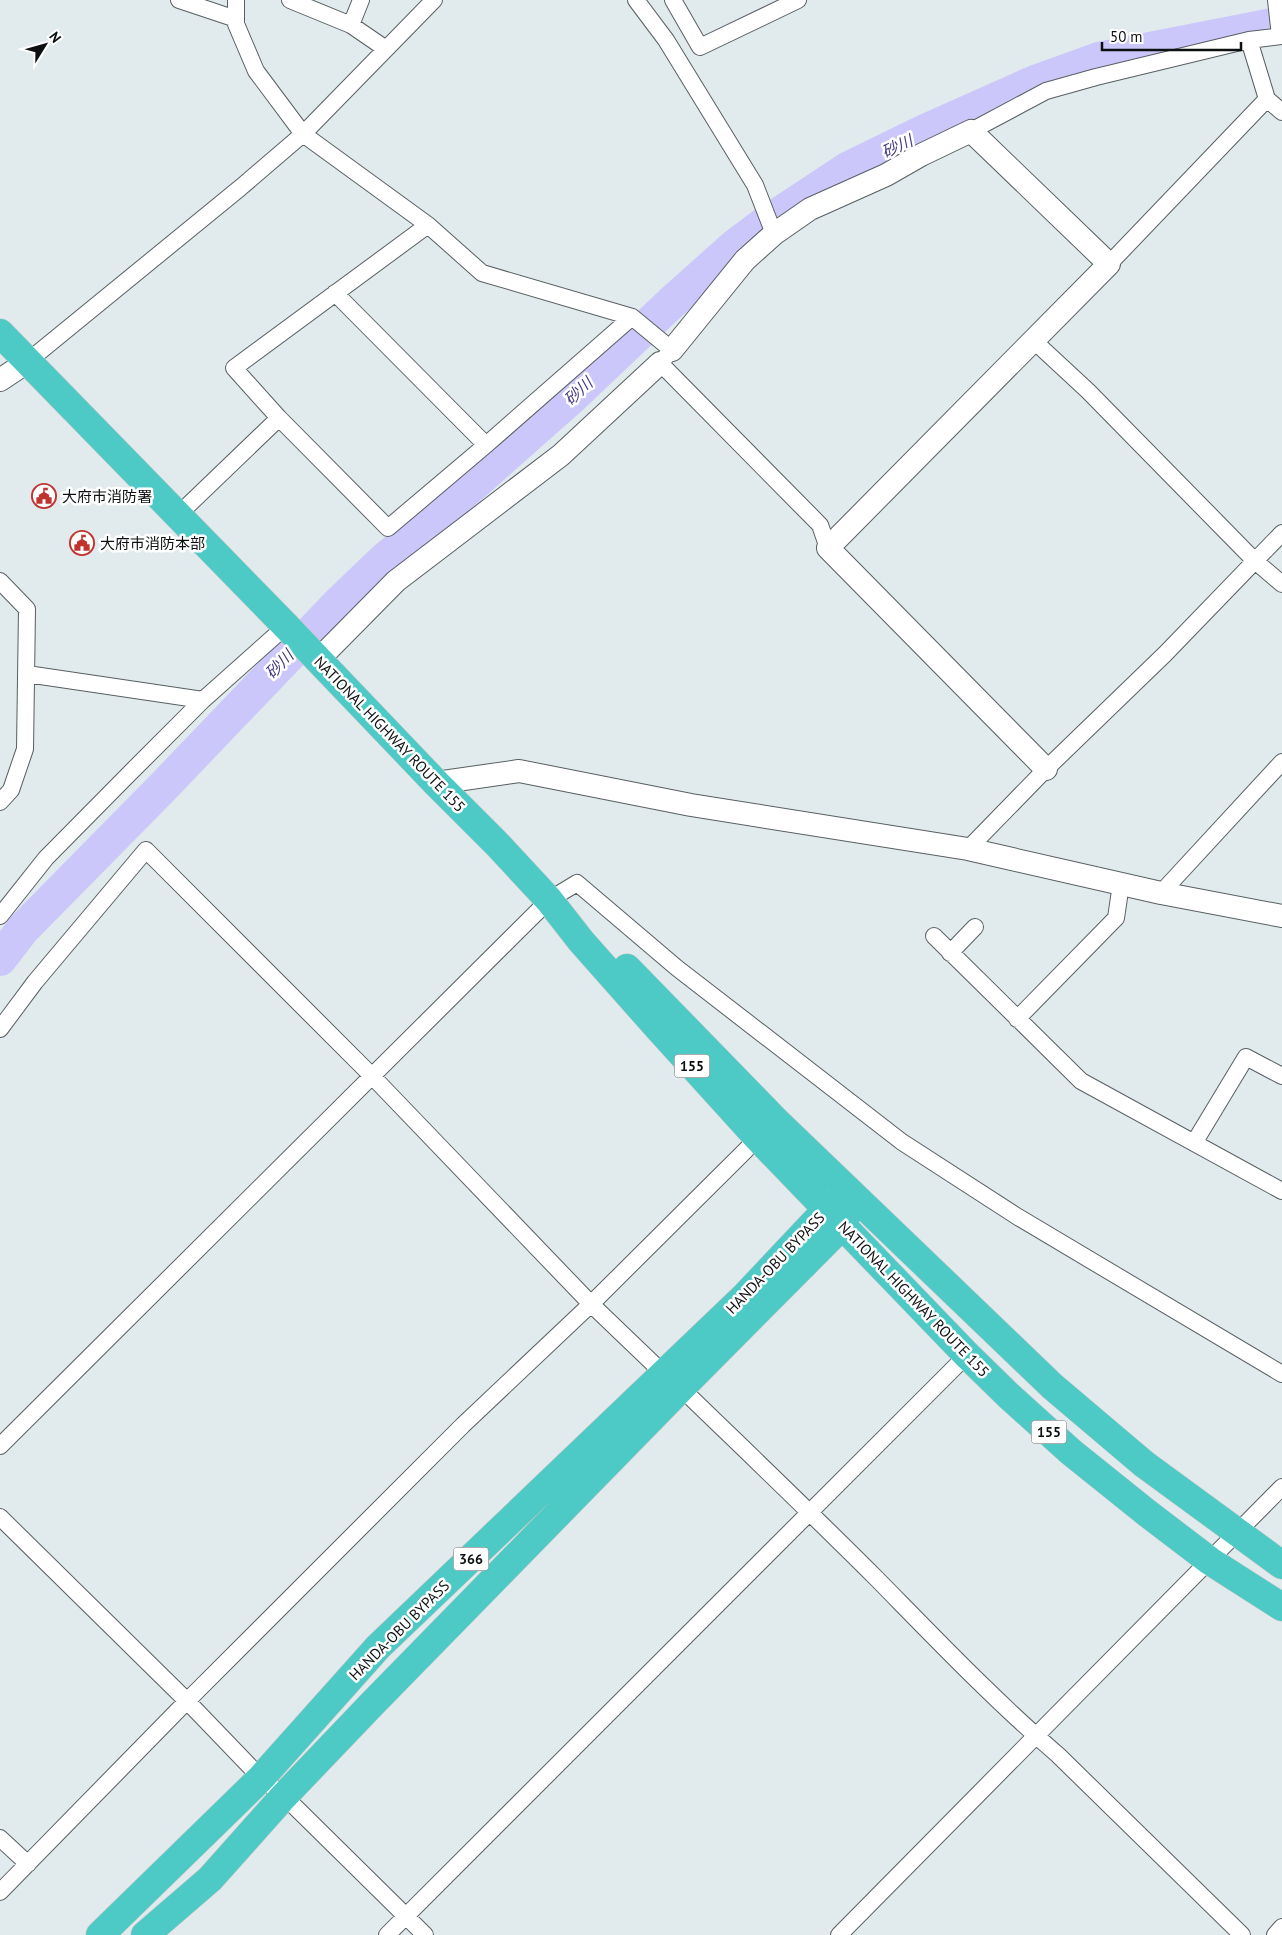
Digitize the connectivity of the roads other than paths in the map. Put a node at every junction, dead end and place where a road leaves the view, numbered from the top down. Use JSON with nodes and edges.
{"nodes":[{"id":1,"x":179,"y":0,"type":"edge"},
{"id":2,"x":236,"y":0,"type":"edge"},
{"id":3,"x":290,"y":0,"type":"edge"},
{"id":4,"x":361,"y":0,"type":"edge"},
{"id":5,"x":434,"y":0,"type":"edge"},
{"id":6,"x":636,"y":0,"type":"edge"},
{"id":7,"x":673,"y":0,"type":"edge"},
{"id":8,"x":798,"y":0,"type":"edge"},
{"id":9,"x":1276,"y":0,"type":"edge"},
{"id":10,"x":236,"y":19,"type":"junction"},
{"id":11,"x":351,"y":25,"type":"junction"},
{"id":12,"x":1281,"y":36,"type":"edge"},
{"id":13,"x":1249,"y":40,"type":"junction"},
{"id":14,"x":386,"y":49,"type":"junction"},
{"id":15,"x":1267,"y":99,"type":"junction"},
{"id":16,"x":1282,"y":112,"type":"edge"},
{"id":17,"x":971,"y":131,"type":"junction"},
{"id":18,"x":302,"y":134,"type":"junction"},
{"id":19,"x":428,"y":225,"type":"junction"},
{"id":20,"x":774,"y":233,"type":"junction"},
{"id":21,"x":1109,"y":264,"type":"junction"},
{"id":22,"x":335,"y":294,"type":"junction"},
{"id":23,"x":632,"y":318,"type":"junction"},
{"id":24,"x":0,"y":333,"type":"edge"},
{"id":25,"x":1033,"y":340,"type":"junction"},
{"id":26,"x":668,"y":354,"type":"junction"},
{"id":27,"x":27,"y":362,"type":"junction"},
{"id":28,"x":0,"y":380,"type":"edge"},
{"id":29,"x":279,"y":418,"type":"junction"},
{"id":30,"x":486,"y":445,"type":"junction"},
{"id":31,"x":178,"y":515,"type":"junction"},
{"id":32,"x":1282,"y":533,"type":"edge"},
{"id":33,"x":828,"y":548,"type":"junction"},
{"id":34,"x":1255,"y":561,"type":"junction"},
{"id":35,"x":0,"y":581,"type":"edge"},
{"id":36,"x":1282,"y":584,"type":"edge"},
{"id":37,"x":287,"y":626,"type":"junction"},
{"id":38,"x":317,"y":659,"type":"junction"},
{"id":39,"x":27,"y":674,"type":"junction"},
{"id":40,"x":203,"y":700,"type":"junction"},
{"id":41,"x":1282,"y":762,"type":"edge"},
{"id":42,"x":1046,"y":769,"type":"junction"},
{"id":43,"x":436,"y":782,"type":"junction"},
{"id":44,"x":0,"y":802,"type":"edge"},
{"id":45,"x":968,"y":849,"type":"junction"},
{"id":46,"x":1121,"y":884,"type":"junction"},
{"id":47,"x":1161,"y":893,"type":"junction"},
{"id":48,"x":549,"y":900,"type":"junction"},
{"id":49,"x":0,"y":916,"type":"edge"},
{"id":50,"x":1282,"y":916,"type":"edge"},
{"id":51,"x":975,"y":927,"type":"dead end"},
{"id":52,"x":934,"y":936,"type":"dead end"},
{"id":53,"x":950,"y":953,"type":"junction"},
{"id":54,"x":1016,"y":1019,"type":"junction"},
{"id":55,"x":0,"y":1029,"type":"edge"},
{"id":56,"x":372,"y":1076,"type":"junction"},
{"id":57,"x":1282,"y":1076,"type":"edge"},
{"id":58,"x":758,"y":1138,"type":"junction"},
{"id":59,"x":1194,"y":1143,"type":"junction"},
{"id":60,"x":1282,"y":1191,"type":"edge"},
{"id":61,"x":853,"y":1195,"type":"junction"},
{"id":62,"x":835,"y":1217,"type":"junction"},
{"id":63,"x":591,"y":1304,"type":"junction"},
{"id":64,"x":967,"y":1355,"type":"junction"},
{"id":65,"x":1282,"y":1374,"type":"edge"},
{"id":66,"x":672,"y":1381,"type":"junction"},
{"id":67,"x":0,"y":1446,"type":"edge"},
{"id":68,"x":1282,"y":1487,"type":"edge"},
{"id":69,"x":810,"y":1512,"type":"junction"},
{"id":70,"x":0,"y":1517,"type":"edge"},
{"id":71,"x":1238,"y":1533,"type":"junction"},
{"id":72,"x":1210,"y":1561,"type":"junction"},
{"id":73,"x":1282,"y":1565,"type":"edge"},
{"id":74,"x":1282,"y":1606,"type":"edge"},
{"id":75,"x":187,"y":1701,"type":"junction"},
{"id":76,"x":1035,"y":1736,"type":"junction"},
{"id":77,"x":261,"y":1778,"type":"junction"},
{"id":78,"x":284,"y":1796,"type":"junction"},
{"id":79,"x":0,"y":1838,"type":"edge"},
{"id":80,"x":28,"y":1864,"type":"junction"},
{"id":81,"x":0,"y":1892,"type":"edge"},
{"id":82,"x":406,"y":1916,"type":"junction"},
{"id":83,"x":1282,"y":1928,"type":"edge"},
{"id":84,"x":100,"y":1935,"type":"edge"},
{"id":85,"x":145,"y":1935,"type":"edge"},
{"id":86,"x":387,"y":1935,"type":"edge"},
{"id":87,"x":425,"y":1935,"type":"edge"},
{"id":88,"x":839,"y":1935,"type":"edge"},
{"id":89,"x":1242,"y":1935,"type":"edge"},
{"id":90,"x":1275,"y":1935,"type":"edge"}],
"edges":[{"from":1,"to":10,"type":"street"},
{"from":2,"to":10,"type":"street"},
{"from":3,"to":11,"type":"street"},
{"from":4,"to":11,"type":"street"},
{"from":5,"to":14,"type":"street"},
{"from":6,"to":20,"type":"street"},
{"from":7,"to":8,"type":"street"},
{"from":9,"to":12,"type":"street"},
{"from":10,"to":18,"type":"street"},
{"from":11,"to":14,"type":"street"},
{"from":12,"to":13,"type":"street"},
{"from":13,"to":15,"type":"street"},
{"from":13,"to":17,"type":"street"},
{"from":14,"to":18,"type":"street"},
{"from":15,"to":16,"type":"street"},
{"from":15,"to":21,"type":"street"},
{"from":17,"to":20,"type":"street"},
{"from":17,"to":21,"type":"street"},
{"from":18,"to":19,"type":"street"},
{"from":18,"to":27,"type":"street"},
{"from":19,"to":22,"type":"street"},
{"from":19,"to":23,"type":"street"},
{"from":20,"to":26,"type":"street"},
{"from":21,"to":25,"type":"street"},
{"from":22,"to":29,"type":"street"},
{"from":22,"to":30,"type":"street"},
{"from":23,"to":26,"type":"street"},
{"from":23,"to":30,"type":"street"},
{"from":24,"to":27,"type":"highway","name":"NATIONAL HIGHWAY ROUTE 155","number":"155"},
{"from":25,"to":33,"type":"street"},
{"from":25,"to":34,"type":"street"},
{"from":26,"to":33,"type":"street"},
{"from":26,"to":38,"type":"street"},
{"from":27,"to":28,"type":"street"},
{"from":27,"to":31,"type":"highway","name":"NATIONAL HIGHWAY ROUTE 155","number":"155"},
{"from":29,"to":30,"type":"street"},
{"from":29,"to":31,"type":"street"},
{"from":31,"to":37,"type":"highway","name":"NATIONAL HIGHWAY ROUTE 155","number":"155"},
{"from":32,"to":34,"type":"street"},
{"from":33,"to":42,"type":"street"},
{"from":34,"to":36,"type":"street"},
{"from":34,"to":42,"type":"street"},
{"from":35,"to":39,"type":"street"},
{"from":37,"to":38,"type":"highway","name":"NATIONAL HIGHWAY ROUTE 155","number":"155"},
{"from":37,"to":40,"type":"street"},
{"from":38,"to":43,"type":"highway","name":"NATIONAL HIGHWAY ROUTE 155","number":"155"},
{"from":39,"to":40,"type":"street"},
{"from":39,"to":44,"type":"street"},
{"from":40,"to":49,"type":"street"},
{"from":41,"to":47,"type":"street"},
{"from":42,"to":45,"type":"street"},
{"from":43,"to":45,"type":"street"},
{"from":43,"to":48,"type":"highway","name":"NATIONAL HIGHWAY ROUTE 155","number":"155"},
{"from":45,"to":46,"type":"street"},
{"from":46,"to":47,"type":"street"},
{"from":46,"to":54,"type":"street"},
{"from":47,"to":50,"type":"street"},
{"from":48,"to":56,"type":"street"},
{"from":48,"to":58,"type":"highway","name":"NATIONAL HIGHWAY ROUTE 155","number":"155"},
{"from":48,"to":61,"type":"highway","name":"NATIONAL HIGHWAY ROUTE 155","number":"155"},
{"from":48,"to":65,"type":"street"},
{"from":51,"to":53,"type":"street"},
{"from":52,"to":53,"type":"street"},
{"from":53,"to":54,"type":"street"},
{"from":54,"to":59,"type":"street"},
{"from":55,"to":56,"type":"street"},
{"from":56,"to":63,"type":"street"},
{"from":56,"to":67,"type":"street"},
{"from":57,"to":59,"type":"street"},
{"from":58,"to":62,"type":"highway","name":"NATIONAL HIGHWAY ROUTE 155","number":"155"},
{"from":58,"to":63,"type":"street"},
{"from":59,"to":60,"type":"street"},
{"from":61,"to":62,"type":"highway","name":"HANDA-OBU BYPASS","number":"366"},
{"from":61,"to":71,"type":"highway","name":"NATIONAL HIGHWAY ROUTE 155","number":"155"},
{"from":62,"to":64,"type":"highway","name":"NATIONAL HIGHWAY ROUTE 155","number":"155"},
{"from":62,"to":66,"type":"highway","name":"HANDA-OBU BYPASS","number":"366"},
{"from":63,"to":66,"type":"street"},
{"from":63,"to":75,"type":"street"},
{"from":64,"to":69,"type":"street"},
{"from":64,"to":72,"type":"highway","name":"NATIONAL HIGHWAY ROUTE 155","number":"155"},
{"from":66,"to":69,"type":"street"},
{"from":66,"to":77,"type":"highway","name":"HANDA-OBU BYPASS","number":"366"},
{"from":66,"to":78,"type":"highway","name":"HANDA-OBU BYPASS","number":"366"},
{"from":68,"to":71,"type":"street"},
{"from":69,"to":76,"type":"street"},
{"from":69,"to":82,"type":"street"},
{"from":70,"to":75,"type":"street"},
{"from":71,"to":72,"type":"street"},
{"from":71,"to":73,"type":"highway","name":"NATIONAL HIGHWAY ROUTE 155","number":"155"},
{"from":72,"to":74,"type":"highway","name":"NATIONAL HIGHWAY ROUTE 155","number":"155"},
{"from":72,"to":76,"type":"street"},
{"from":75,"to":77,"type":"street"},
{"from":75,"to":80,"type":"street"},
{"from":76,"to":88,"type":"street"},
{"from":76,"to":89,"type":"street"},
{"from":77,"to":78,"type":"street"},
{"from":77,"to":84,"type":"highway","name":"HANDA-OBU BYPASS","number":"366"},
{"from":78,"to":82,"type":"street"},
{"from":78,"to":85,"type":"highway","name":"HANDA-OBU BYPASS","number":"366"},
{"from":79,"to":80,"type":"street"},
{"from":80,"to":81,"type":"street"},
{"from":82,"to":86,"type":"street"},
{"from":82,"to":87,"type":"street"},
{"from":83,"to":90,"type":"street"}]}
